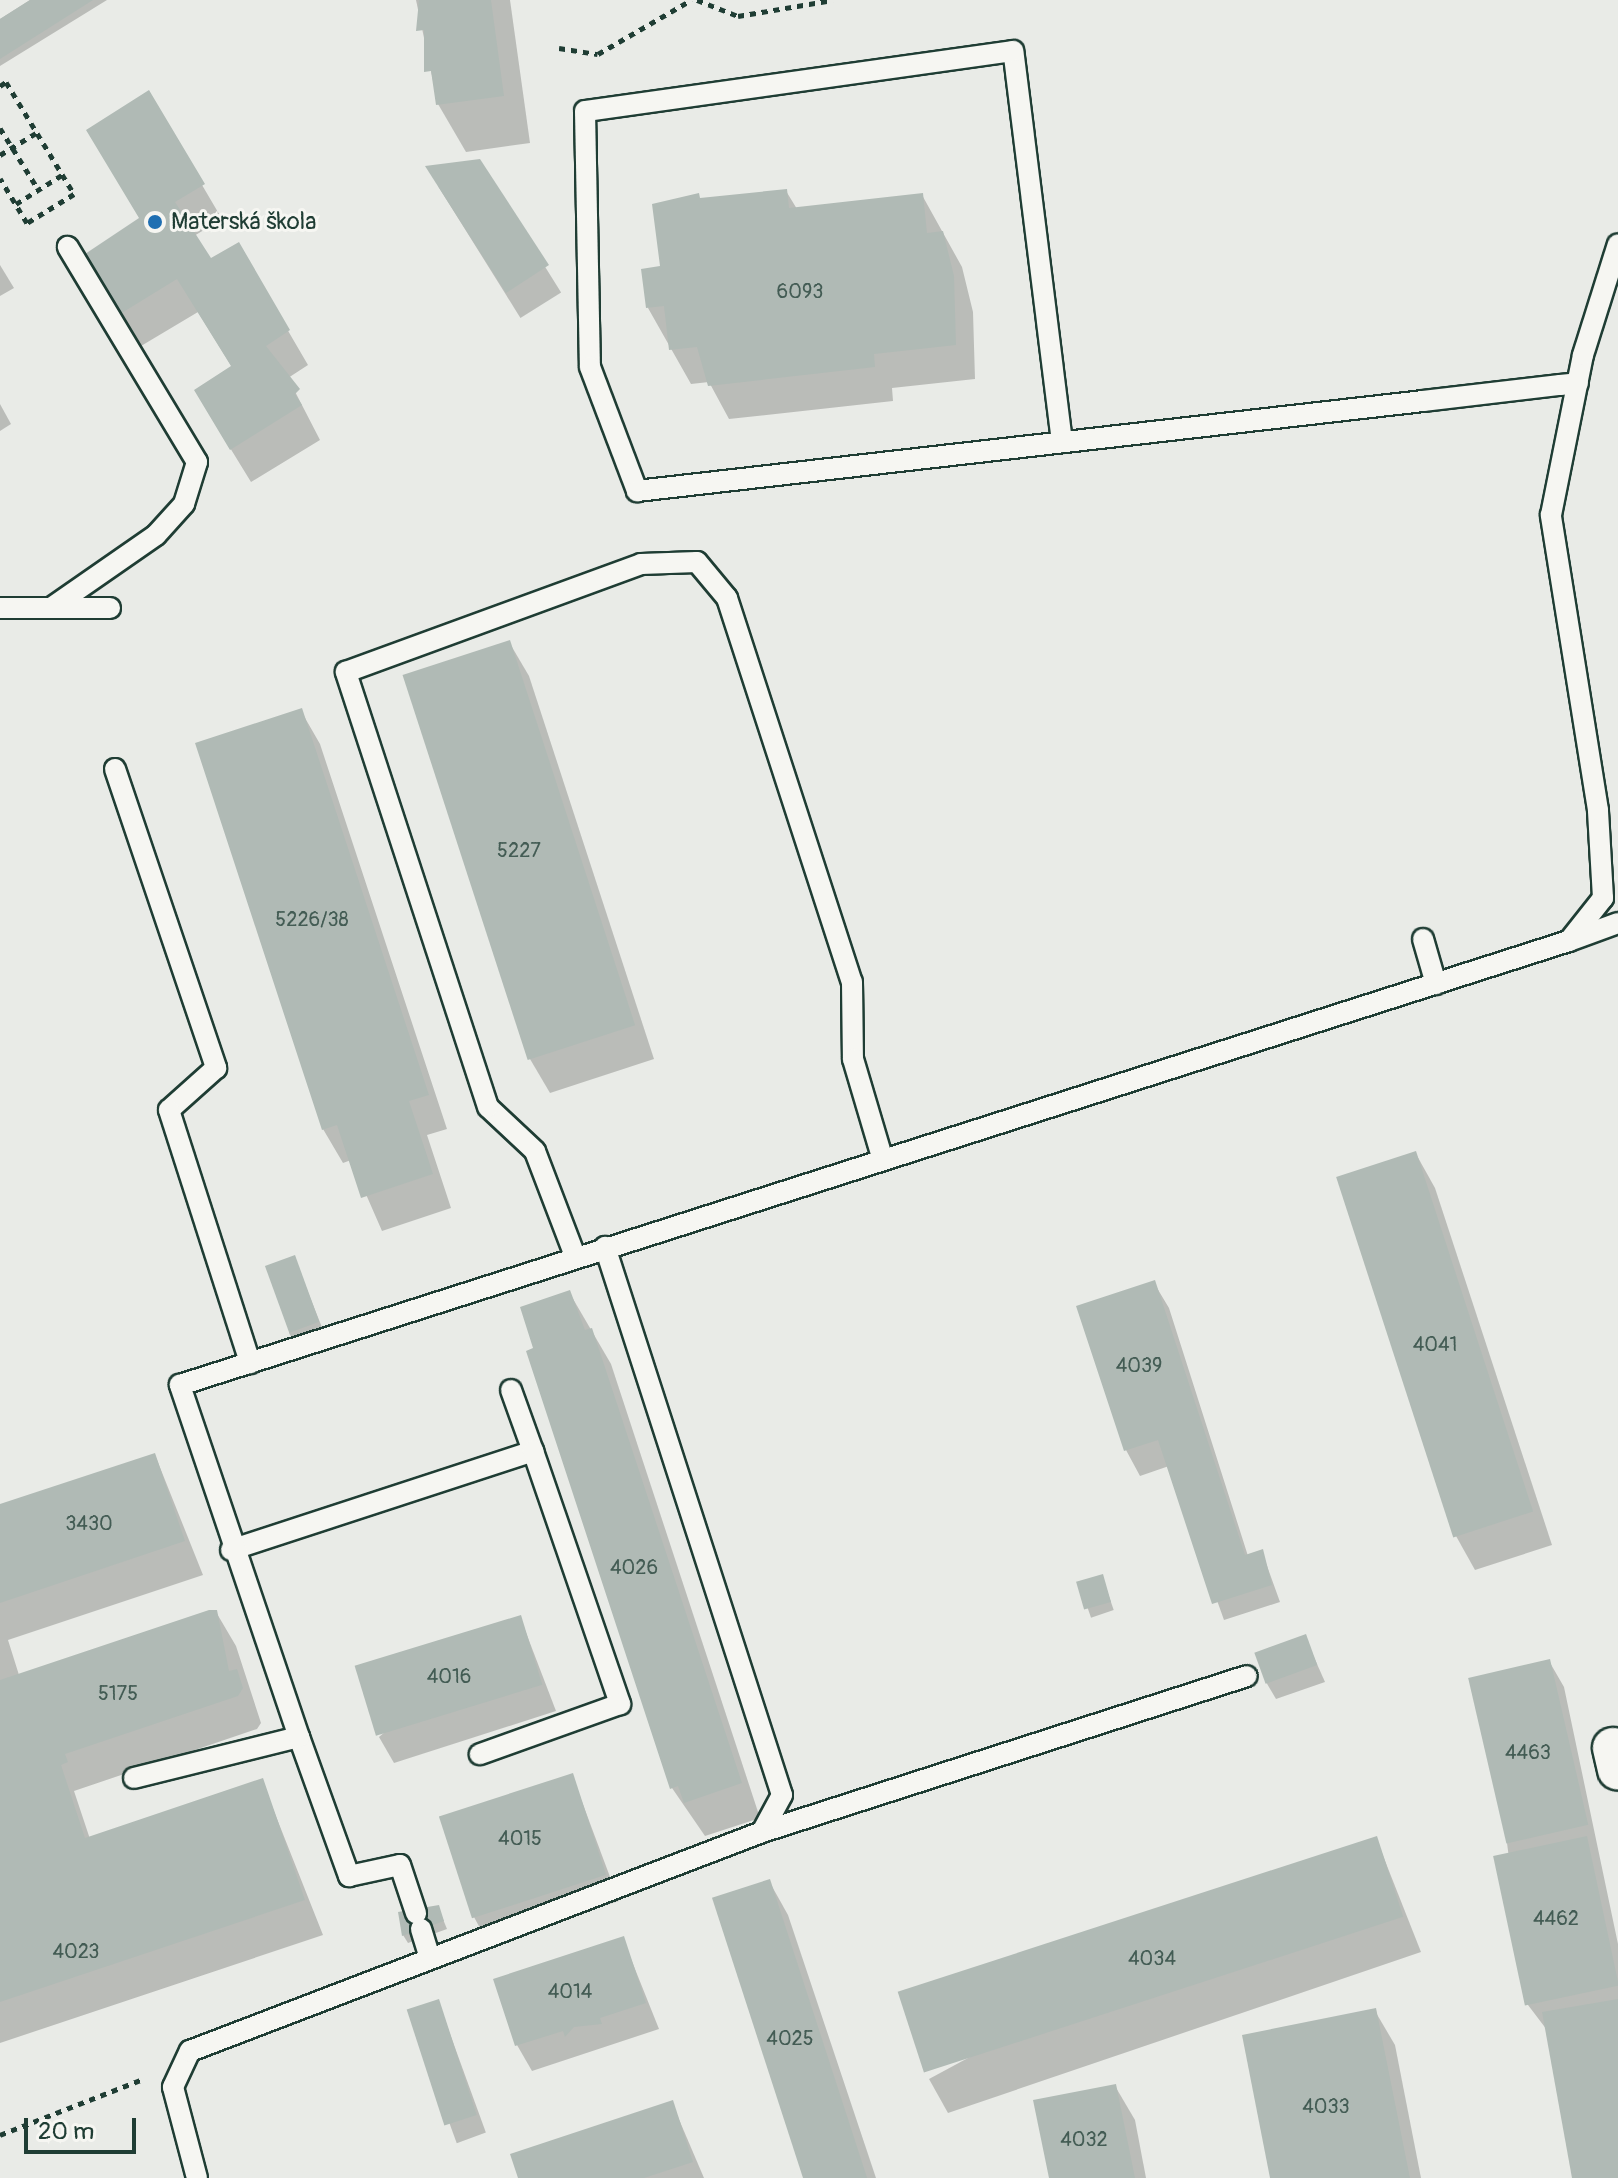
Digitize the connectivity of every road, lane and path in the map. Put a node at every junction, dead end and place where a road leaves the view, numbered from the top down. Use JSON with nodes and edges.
{"nodes":[{"id":1,"x":691,"y":0,"type":"edge"},
{"id":2,"x":697,"y":0,"type":"edge"},
{"id":3,"x":833,"y":0,"type":"edge"},
{"id":4,"x":559,"y":48,"type":"dead end"},
{"id":5,"x":0,"y":86,"type":"edge"},
{"id":6,"x":0,"y":128,"type":"edge"},
{"id":7,"x":36,"y":133,"type":"junction"},
{"id":8,"x":12,"y":147,"type":"junction"},
{"id":9,"x":0,"y":155,"type":"edge"},
{"id":10,"x":62,"y":175,"type":"junction"},
{"id":11,"x":0,"y":178,"type":"edge"},
{"id":12,"x":38,"y":189,"type":"junction"},
{"id":13,"x":16,"y":204,"type":"junction"},
{"id":14,"x":1618,"y":244,"type":"edge"},
{"id":15,"x":68,"y":247,"type":"dead end"},
{"id":16,"x":1578,"y":383,"type":"junction"},
{"id":17,"x":1062,"y":442,"type":"junction"},
{"id":18,"x":0,"y":608,"type":"edge"},
{"id":19,"x":51,"y":608,"type":"junction"},
{"id":20,"x":110,"y":608,"type":"dead end"},
{"id":21,"x":115,"y":769,"type":"dead end"},
{"id":22,"x":1618,"y":923,"type":"edge"},
{"id":23,"x":1423,"y":939,"type":"dead end"},
{"id":24,"x":1569,"y":941,"type":"junction"},
{"id":25,"x":1436,"y":984,"type":"junction"},
{"id":26,"x":882,"y":1157,"type":"junction"},
{"id":27,"x":605,"y":1247,"type":"junction"},
{"id":28,"x":575,"y":1256,"type":"junction"},
{"id":29,"x":250,"y":1363,"type":"junction"},
{"id":30,"x":511,"y":1390,"type":"dead end"},
{"id":31,"x":533,"y":1451,"type":"junction"},
{"id":32,"x":231,"y":1550,"type":"junction"},
{"id":33,"x":1247,"y":1676,"type":"dead end"},
{"id":34,"x":299,"y":1737,"type":"junction"},
{"id":35,"x":480,"y":1754,"type":"dead end"},
{"id":36,"x":134,"y":1778,"type":"dead end"},
{"id":37,"x":762,"y":1832,"type":"junction"},
{"id":38,"x":430,"y":1958,"type":"junction"},
{"id":39,"x":150,"y":2064,"type":"dead end"},
{"id":40,"x":0,"y":2135,"type":"edge"},
{"id":41,"x":197,"y":2178,"type":"edge"}],
"edges":[{"from":1,"to":4,"type":"path"},
{"from":2,"to":3,"type":"path"},
{"from":5,"to":7,"type":"path"},
{"from":6,"to":8,"type":"path"},
{"from":7,"to":8,"type":"path"},
{"from":7,"to":10,"type":"path"},
{"from":8,"to":9,"type":"path"},
{"from":8,"to":12,"type":"path"},
{"from":10,"to":12,"type":"path"},
{"from":10,"to":13,"type":"path"},
{"from":11,"to":13,"type":"path"},
{"from":12,"to":13,"type":"path"},
{"from":14,"to":16,"type":"lane"},
{"from":15,"to":19,"type":"lane"},
{"from":16,"to":17,"type":"lane"},
{"from":16,"to":24,"type":"lane"},
{"from":17,"to":17,"type":"lane"},
{"from":18,"to":19,"type":"lane"},
{"from":19,"to":20,"type":"lane"},
{"from":21,"to":29,"type":"lane"},
{"from":22,"to":24,"type":"lane"},
{"from":23,"to":25,"type":"lane"},
{"from":24,"to":25,"type":"lane"},
{"from":25,"to":26,"type":"lane"},
{"from":26,"to":27,"type":"lane"},
{"from":26,"to":28,"type":"lane"},
{"from":27,"to":28,"type":"lane"},
{"from":27,"to":37,"type":"lane"},
{"from":28,"to":29,"type":"lane"},
{"from":29,"to":32,"type":"lane"},
{"from":30,"to":31,"type":"lane"},
{"from":31,"to":32,"type":"lane"},
{"from":31,"to":35,"type":"lane"},
{"from":32,"to":34,"type":"lane"},
{"from":33,"to":37,"type":"lane"},
{"from":34,"to":36,"type":"lane"},
{"from":34,"to":38,"type":"lane"},
{"from":37,"to":38,"type":"lane"},
{"from":38,"to":41,"type":"lane"},
{"from":39,"to":40,"type":"path"}]}
